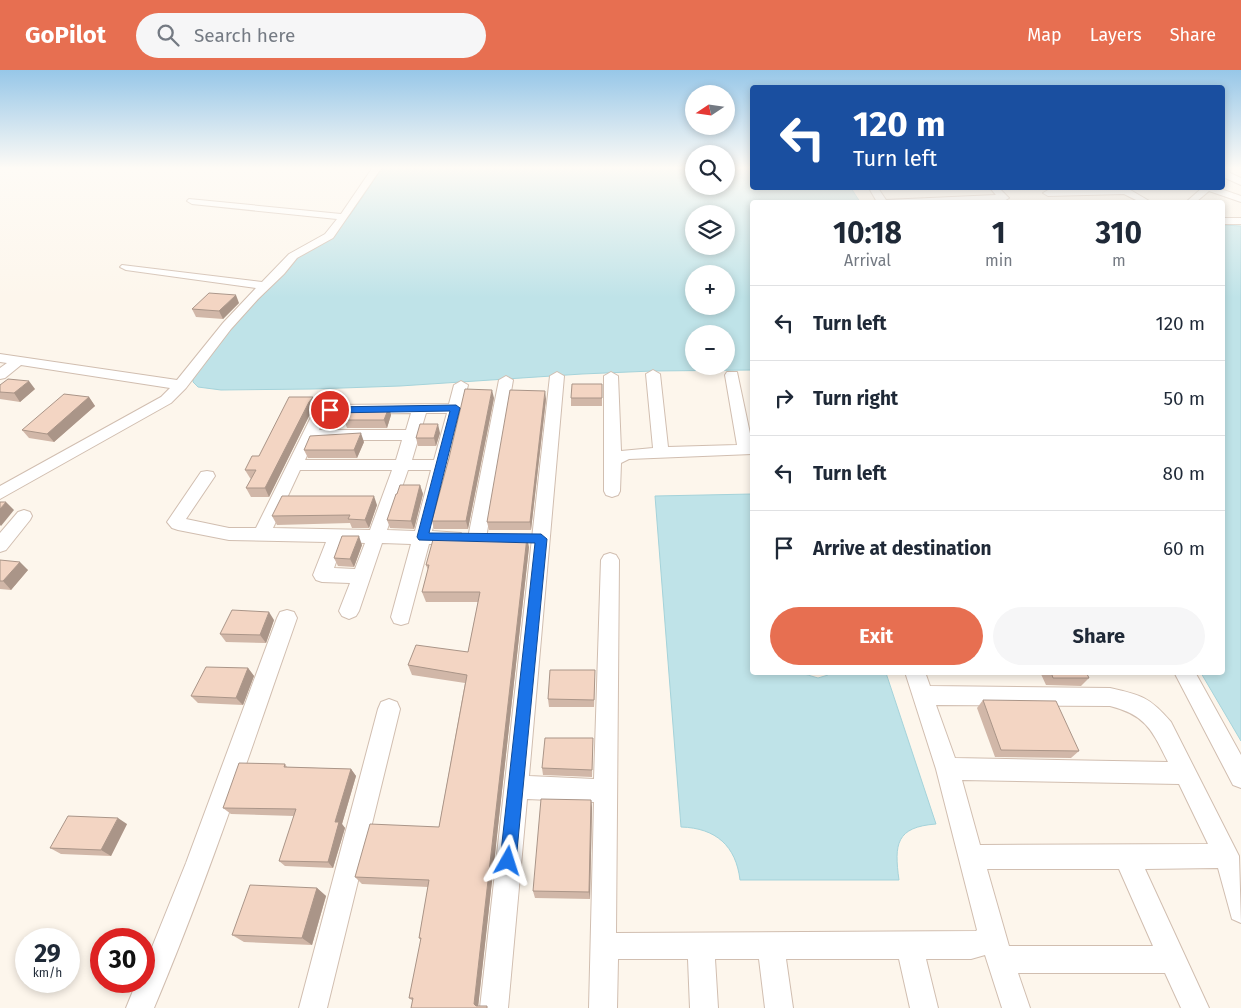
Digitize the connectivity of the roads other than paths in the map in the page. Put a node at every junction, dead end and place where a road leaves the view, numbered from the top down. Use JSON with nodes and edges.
{"nodes":[{"id":1,"x":285,"y":211,"type":"edge"},
{"id":2,"x":348,"y":211,"type":"edge"},
{"id":3,"x":344,"y":217,"type":"junction"},
{"id":4,"x":1225,"y":221,"type":"edge"},
{"id":5,"x":1241,"y":221,"type":"edge"},
{"id":6,"x":126,"y":267,"type":"dead end"},
{"id":7,"x":265,"y":286,"type":"junction"},
{"id":8,"x":0,"y":358,"type":"edge"},
{"id":9,"x":19,"y":360,"type":"junction"},
{"id":10,"x":653,"y":374,"type":"dead end"},
{"id":11,"x":0,"y":375,"type":"edge"},
{"id":12,"x":732,"y":375,"type":"dead end"},
{"id":13,"x":557,"y":376,"type":"dead end"},
{"id":14,"x":611,"y":376,"type":"dead end"},
{"id":15,"x":506,"y":380,"type":"dead end"},
{"id":16,"x":181,"y":385,"type":"junction"},
{"id":17,"x":461,"y":385,"type":"dead end"},
{"id":18,"x":456,"y":408,"type":"junction"},
{"id":19,"x":420,"y":410,"type":"junction"},
{"id":20,"x":309,"y":435,"type":"junction"},
{"id":21,"x":412,"y":435,"type":"junction"},
{"id":22,"x":749,"y":449,"type":"edge"},
{"id":23,"x":661,"y":452,"type":"junction"},
{"id":24,"x":613,"y":461,"type":"junction"},
{"id":25,"x":294,"y":465,"type":"junction"},
{"id":26,"x":402,"y":465,"type":"junction"},
{"id":27,"x":441,"y":465,"type":"junction"},
{"id":28,"x":207,"y":476,"type":"dead end"},
{"id":29,"x":612,"y":491,"type":"dead end"},
{"id":30,"x":0,"y":493,"type":"edge"},
{"id":31,"x":279,"y":497,"type":"junction"},
{"id":32,"x":298,"y":497,"type":"edge"},
{"id":33,"x":372,"y":497,"type":"edge"},
{"id":34,"x":391,"y":497,"type":"junction"},
{"id":35,"x":24,"y":516,"type":"dead end"},
{"id":36,"x":261,"y":535,"type":"junction"},
{"id":37,"x":337,"y":536,"type":"junction"},
{"id":38,"x":377,"y":537,"type":"junction"},
{"id":39,"x":423,"y":537,"type":"junction"},
{"id":40,"x":477,"y":538,"type":"junction"},
{"id":41,"x":495,"y":538,"type":"edge"},
{"id":42,"x":0,"y":545,"type":"edge"},
{"id":43,"x":610,"y":560,"type":"dead end"},
{"id":44,"x":362,"y":576,"type":"junction"},
{"id":45,"x":349,"y":611,"type":"dead end"},
{"id":46,"x":401,"y":617,"type":"dead end"},
{"id":47,"x":287,"y":618,"type":"dead end"},
{"id":48,"x":1186,"y":675,"type":"edge"},
{"id":49,"x":918,"y":684,"type":"edge"},
{"id":50,"x":389,"y":709,"type":"dead end"},
{"id":51,"x":947,"y":769,"type":"junction"},
{"id":52,"x":1186,"y":772,"type":"junction"},
{"id":53,"x":1241,"y":777,"type":"edge"},
{"id":54,"x":516,"y":788,"type":"junction"},
{"id":55,"x":605,"y":791,"type":"junction"},
{"id":56,"x":1126,"y":856,"type":"junction"},
{"id":57,"x":1227,"y":856,"type":"junction"},
{"id":58,"x":972,"y":857,"type":"junction"},
{"id":59,"x":1241,"y":910,"type":"edge"},
{"id":60,"x":992,"y":935,"type":"junction"},
{"id":61,"x":605,"y":942,"type":"junction"},
{"id":62,"x":701,"y":947,"type":"junction"},
{"id":63,"x":909,"y":947,"type":"junction"},
{"id":64,"x":771,"y":948,"type":"junction"},
{"id":65,"x":1172,"y":959,"type":"junction"},
{"id":66,"x":1001,"y":960,"type":"junction"},
{"id":67,"x":140,"y":1008,"type":"edge"},
{"id":68,"x":313,"y":1008,"type":"edge"},
{"id":69,"x":494,"y":1008,"type":"edge"},
{"id":70,"x":603,"y":1008,"type":"edge"},
{"id":71,"x":704,"y":1008,"type":"edge"},
{"id":72,"x":779,"y":1008,"type":"edge"},
{"id":73,"x":924,"y":1008,"type":"edge"},
{"id":74,"x":1016,"y":1008,"type":"edge"},
{"id":75,"x":1195,"y":1008,"type":"edge"}],
"edges":[{"from":1,"to":3,"type":"street"},
{"from":2,"to":3,"type":"street"},
{"from":3,"to":7,"type":"street"},
{"from":4,"to":5,"type":"street"},
{"from":6,"to":7,"type":"street"},
{"from":7,"to":16,"type":"street"},
{"from":8,"to":9,"type":"street"},
{"from":9,"to":11,"type":"street"},
{"from":9,"to":16,"type":"street"},
{"from":10,"to":23,"type":"street"},
{"from":12,"to":22,"type":"street"},
{"from":13,"to":54,"type":"street"},
{"from":14,"to":24,"type":"street"},
{"from":15,"to":40,"type":"street"},
{"from":16,"to":30,"type":"street"},
{"from":17,"to":18,"type":"street"},
{"from":18,"to":19,"type":"street"},
{"from":18,"to":27,"type":"street"},
{"from":19,"to":20,"type":"street"},
{"from":19,"to":21,"type":"street"},
{"from":20,"to":21,"type":"street"},
{"from":20,"to":25,"type":"street"},
{"from":21,"to":26,"type":"street"},
{"from":22,"to":23,"type":"street"},
{"from":23,"to":24,"type":"street"},
{"from":24,"to":29,"type":"street"},
{"from":25,"to":26,"type":"street"},
{"from":25,"to":31,"type":"street"},
{"from":26,"to":27,"type":"street"},
{"from":26,"to":34,"type":"street"},
{"from":27,"to":39,"type":"street"},
{"from":28,"to":36,"type":"street"},
{"from":31,"to":32,"type":"street"},
{"from":31,"to":36,"type":"street"},
{"from":33,"to":34,"type":"street"},
{"from":34,"to":38,"type":"street"},
{"from":35,"to":42,"type":"street"},
{"from":36,"to":37,"type":"street"},
{"from":37,"to":38,"type":"street"},
{"from":37,"to":44,"type":"street"},
{"from":38,"to":39,"type":"street"},
{"from":38,"to":44,"type":"street"},
{"from":39,"to":40,"type":"street"},
{"from":39,"to":46,"type":"street"},
{"from":40,"to":41,"type":"street"},
{"from":43,"to":55,"type":"street"},
{"from":44,"to":45,"type":"street"},
{"from":47,"to":67,"type":"street"},
{"from":48,"to":53,"type":"street"},
{"from":49,"to":51,"type":"street"},
{"from":49,"to":52,"type":"street"},
{"from":50,"to":68,"type":"street"},
{"from":51,"to":52,"type":"street"},
{"from":51,"to":58,"type":"street"},
{"from":52,"to":57,"type":"street"},
{"from":54,"to":55,"type":"street"},
{"from":54,"to":69,"type":"street"},
{"from":55,"to":61,"type":"street"},
{"from":56,"to":57,"type":"street"},
{"from":56,"to":58,"type":"street"},
{"from":56,"to":65,"type":"street"},
{"from":57,"to":59,"type":"street"},
{"from":58,"to":60,"type":"street"},
{"from":60,"to":63,"type":"street"},
{"from":60,"to":66,"type":"street"},
{"from":61,"to":62,"type":"street"},
{"from":61,"to":70,"type":"street"},
{"from":62,"to":64,"type":"street"},
{"from":62,"to":71,"type":"street"},
{"from":63,"to":64,"type":"street"},
{"from":63,"to":73,"type":"street"},
{"from":64,"to":72,"type":"street"},
{"from":65,"to":66,"type":"street"},
{"from":65,"to":75,"type":"street"},
{"from":66,"to":74,"type":"street"}]}
